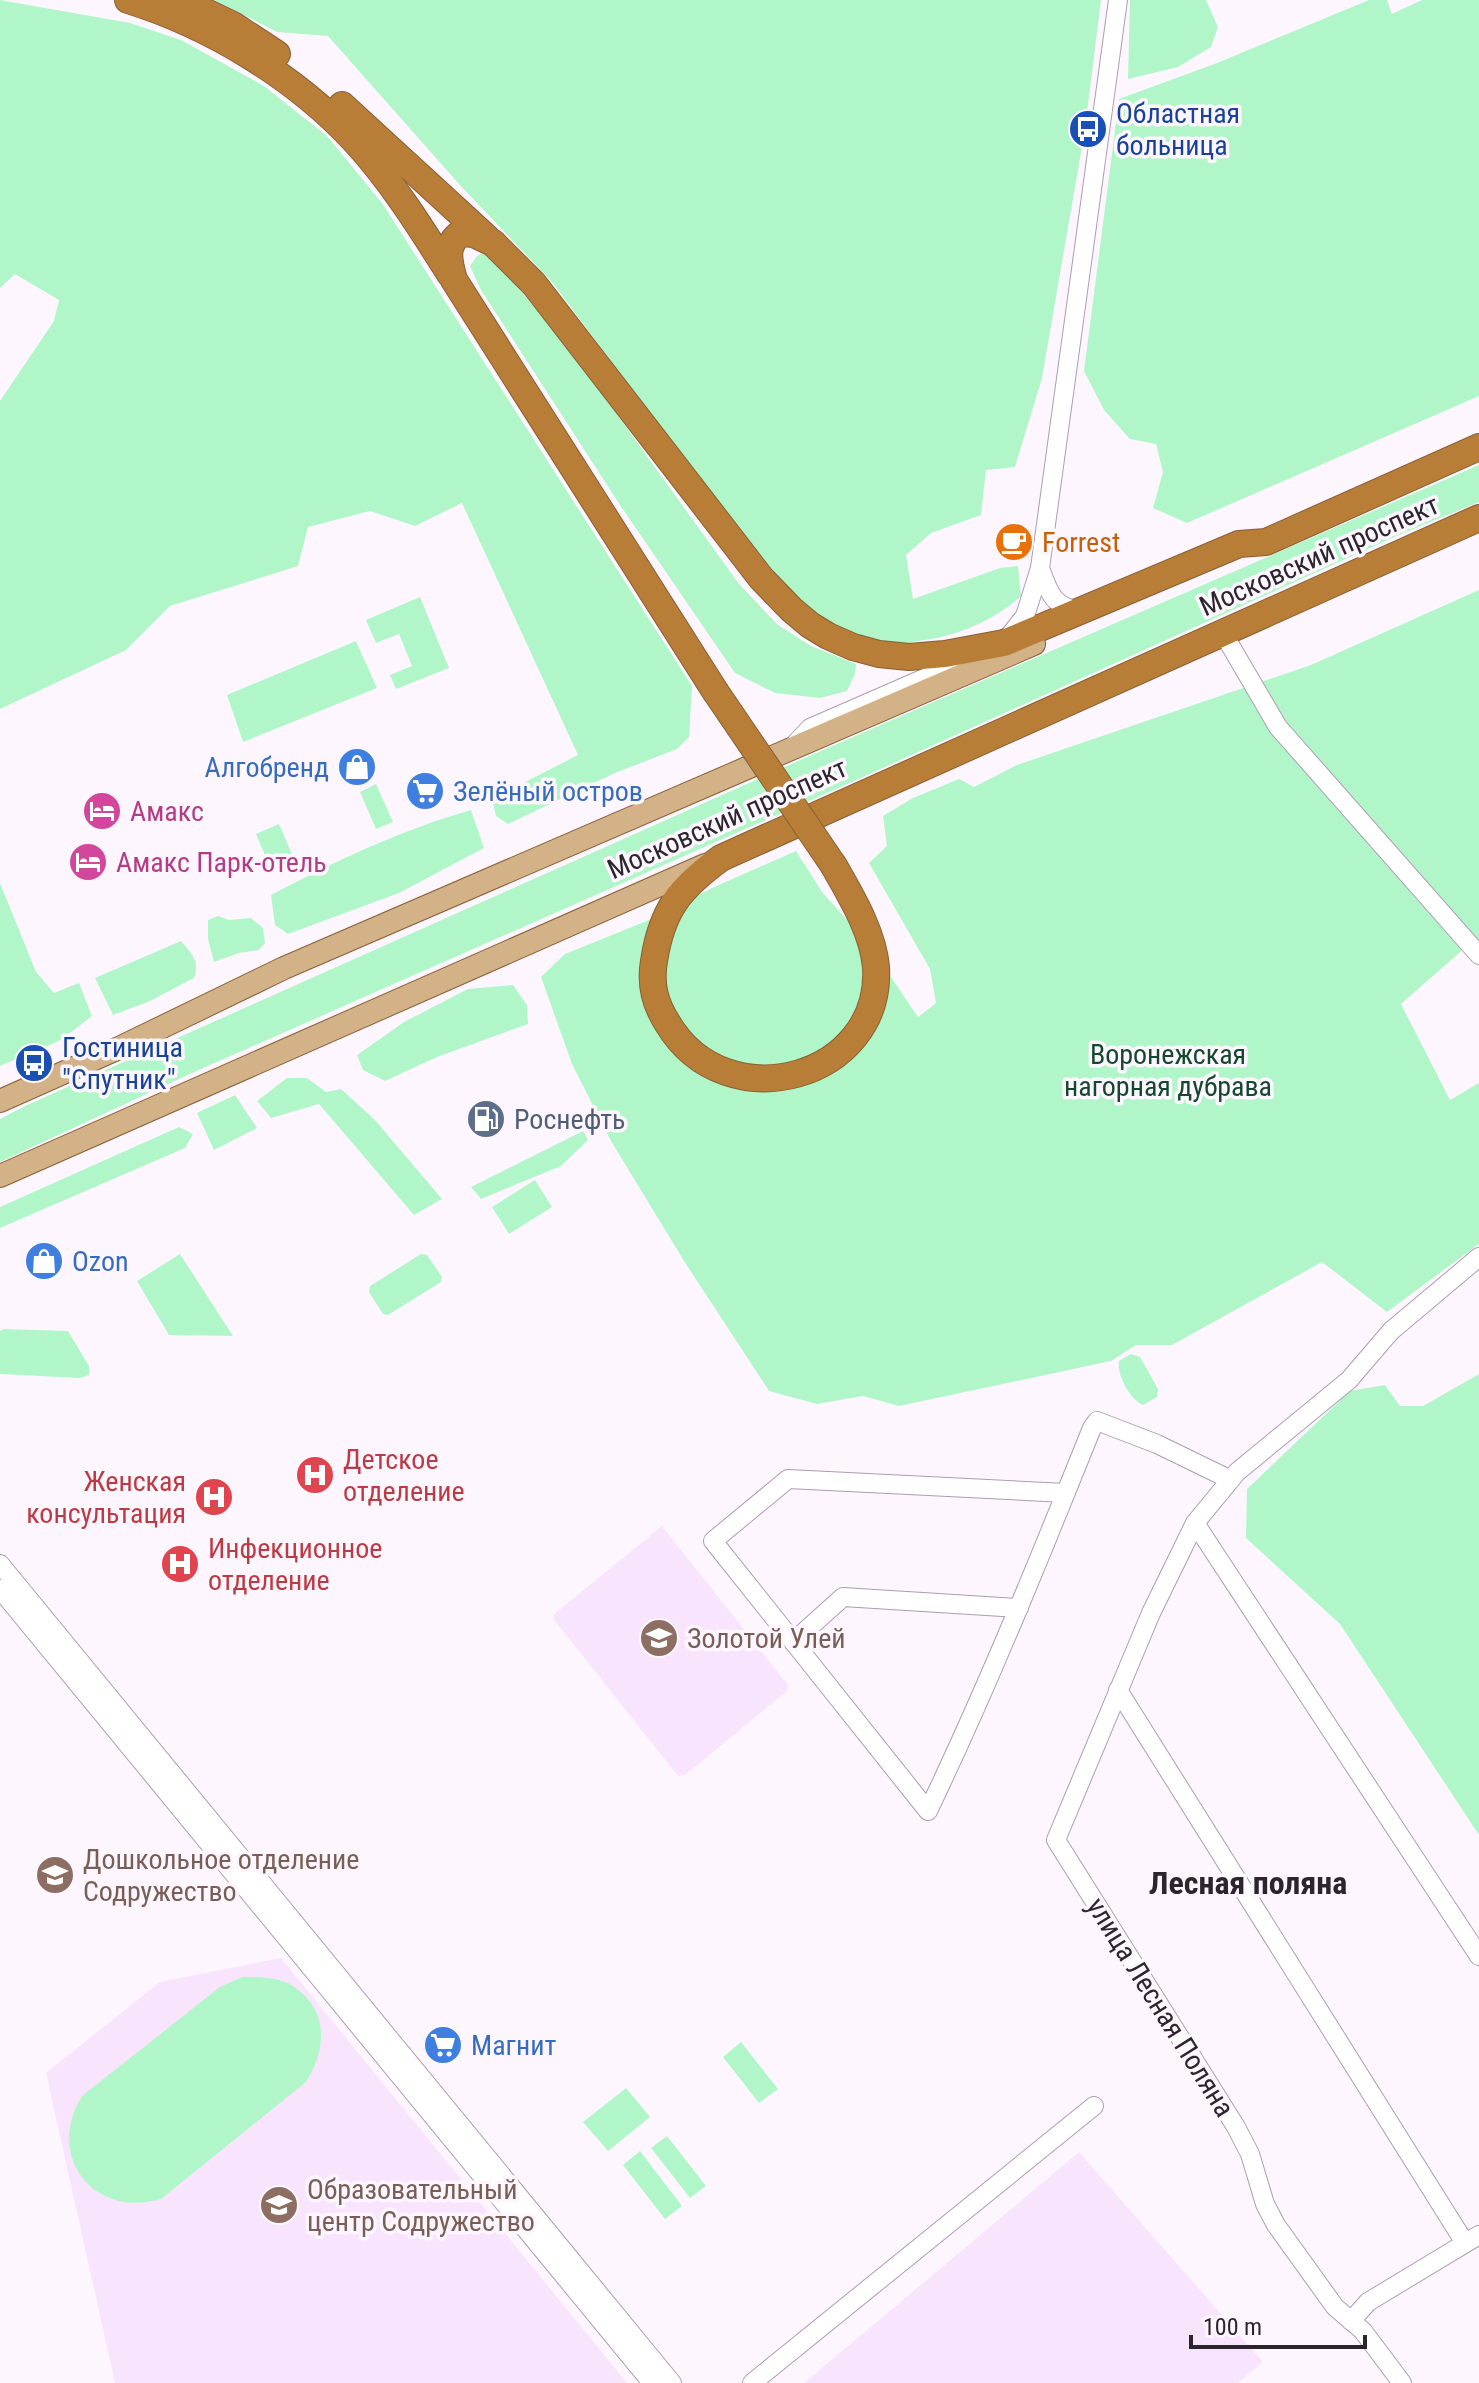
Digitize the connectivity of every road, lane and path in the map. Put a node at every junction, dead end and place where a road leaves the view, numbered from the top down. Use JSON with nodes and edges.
{"nodes":[{"id":1,"x":128,"y":0,"type":"edge"},
{"id":2,"x":181,"y":0,"type":"edge"},
{"id":3,"x":1118,"y":0,"type":"edge"},
{"id":4,"x":493,"y":243,"type":"junction"},
{"id":5,"x":454,"y":280,"type":"junction"},
{"id":6,"x":1479,"y":447,"type":"edge"},
{"id":7,"x":1479,"y":518,"type":"edge"},
{"id":8,"x":1266,"y":542,"type":"junction"},
{"id":9,"x":1040,"y":568,"type":"junction"},
{"id":10,"x":1080,"y":610,"type":"junction"},
{"id":11,"x":1223,"y":633,"type":"junction"},
{"id":12,"x":1004,"y":643,"type":"junction"},
{"id":13,"x":789,"y":751,"type":"junction"},
{"id":14,"x":721,"y":858,"type":"junction"},
{"id":15,"x":1479,"y":955,"type":"edge"},
{"id":16,"x":0,"y":1101,"type":"edge"},
{"id":17,"x":0,"y":1176,"type":"edge"},
{"id":18,"x":1479,"y":1257,"type":"edge"},
{"id":19,"x":1229,"y":1479,"type":"junction"},
{"id":20,"x":1066,"y":1493,"type":"junction"},
{"id":21,"x":1195,"y":1523,"type":"junction"},
{"id":22,"x":0,"y":1564,"type":"edge"},
{"id":23,"x":0,"y":1589,"type":"edge"},
{"id":24,"x":1019,"y":1608,"type":"junction"},
{"id":25,"x":793,"y":1642,"type":"junction"},
{"id":26,"x":1118,"y":1690,"type":"junction"},
{"id":27,"x":1479,"y":1956,"type":"edge"},
{"id":28,"x":1094,"y":2106,"type":"dead end"},
{"id":29,"x":1472,"y":2239,"type":"edge"},
{"id":30,"x":1346,"y":2317,"type":"junction"},
{"id":31,"x":652,"y":2383,"type":"edge"},
{"id":32,"x":672,"y":2383,"type":"edge"},
{"id":33,"x":752,"y":2383,"type":"edge"},
{"id":34,"x":1402,"y":2383,"type":"edge"}],
"edges":[{"from":1,"to":5,"type":"highway"},
{"from":2,"to":4,"type":"highway"},
{"from":3,"to":9,"type":"street"},
{"from":4,"to":5,"type":"highway"},
{"from":4,"to":12,"type":"highway"},
{"from":5,"to":14,"type":"highway","bridge":true},
{"from":6,"to":8,"type":"highway","name":"Московский проспект"},
{"from":7,"to":11,"type":"highway","name":"Московский проспект"},
{"from":8,"to":10,"type":"highway"},
{"from":8,"to":13,"type":"main road","name":"Московский проспект"},
{"from":9,"to":10,"type":"street"},
{"from":9,"to":12,"type":"street"},
{"from":10,"to":12,"type":"highway"},
{"from":11,"to":14,"type":"highway","name":"Московский проспект"},
{"from":11,"to":15,"type":"street"},
{"from":12,"to":13,"type":"street"},
{"from":13,"to":16,"type":"main road","name":"Московский проспект"},
{"from":14,"to":17,"type":"main road","name":"Московский проспект"},
{"from":18,"to":19,"type":"street","name":"улица Лесная Поляна"},
{"from":19,"to":20,"type":"street"},
{"from":19,"to":21,"type":"street","name":"улица Лесная Поляна"},
{"from":20,"to":24,"type":"street"},
{"from":20,"to":25,"type":"street"},
{"from":21,"to":26,"type":"street","name":"улица Лесная Поляна"},
{"from":21,"to":27,"type":"street"},
{"from":22,"to":32,"type":"street"},
{"from":23,"to":31,"type":"street"},
{"from":24,"to":25,"type":"street"},
{"from":24,"to":25,"type":"street"},
{"from":26,"to":29,"type":"street"},
{"from":26,"to":30,"type":"street","name":"улица Лесная Поляна"},
{"from":28,"to":33,"type":"street"},
{"from":29,"to":30,"type":"street"},
{"from":30,"to":34,"type":"street"}]}
